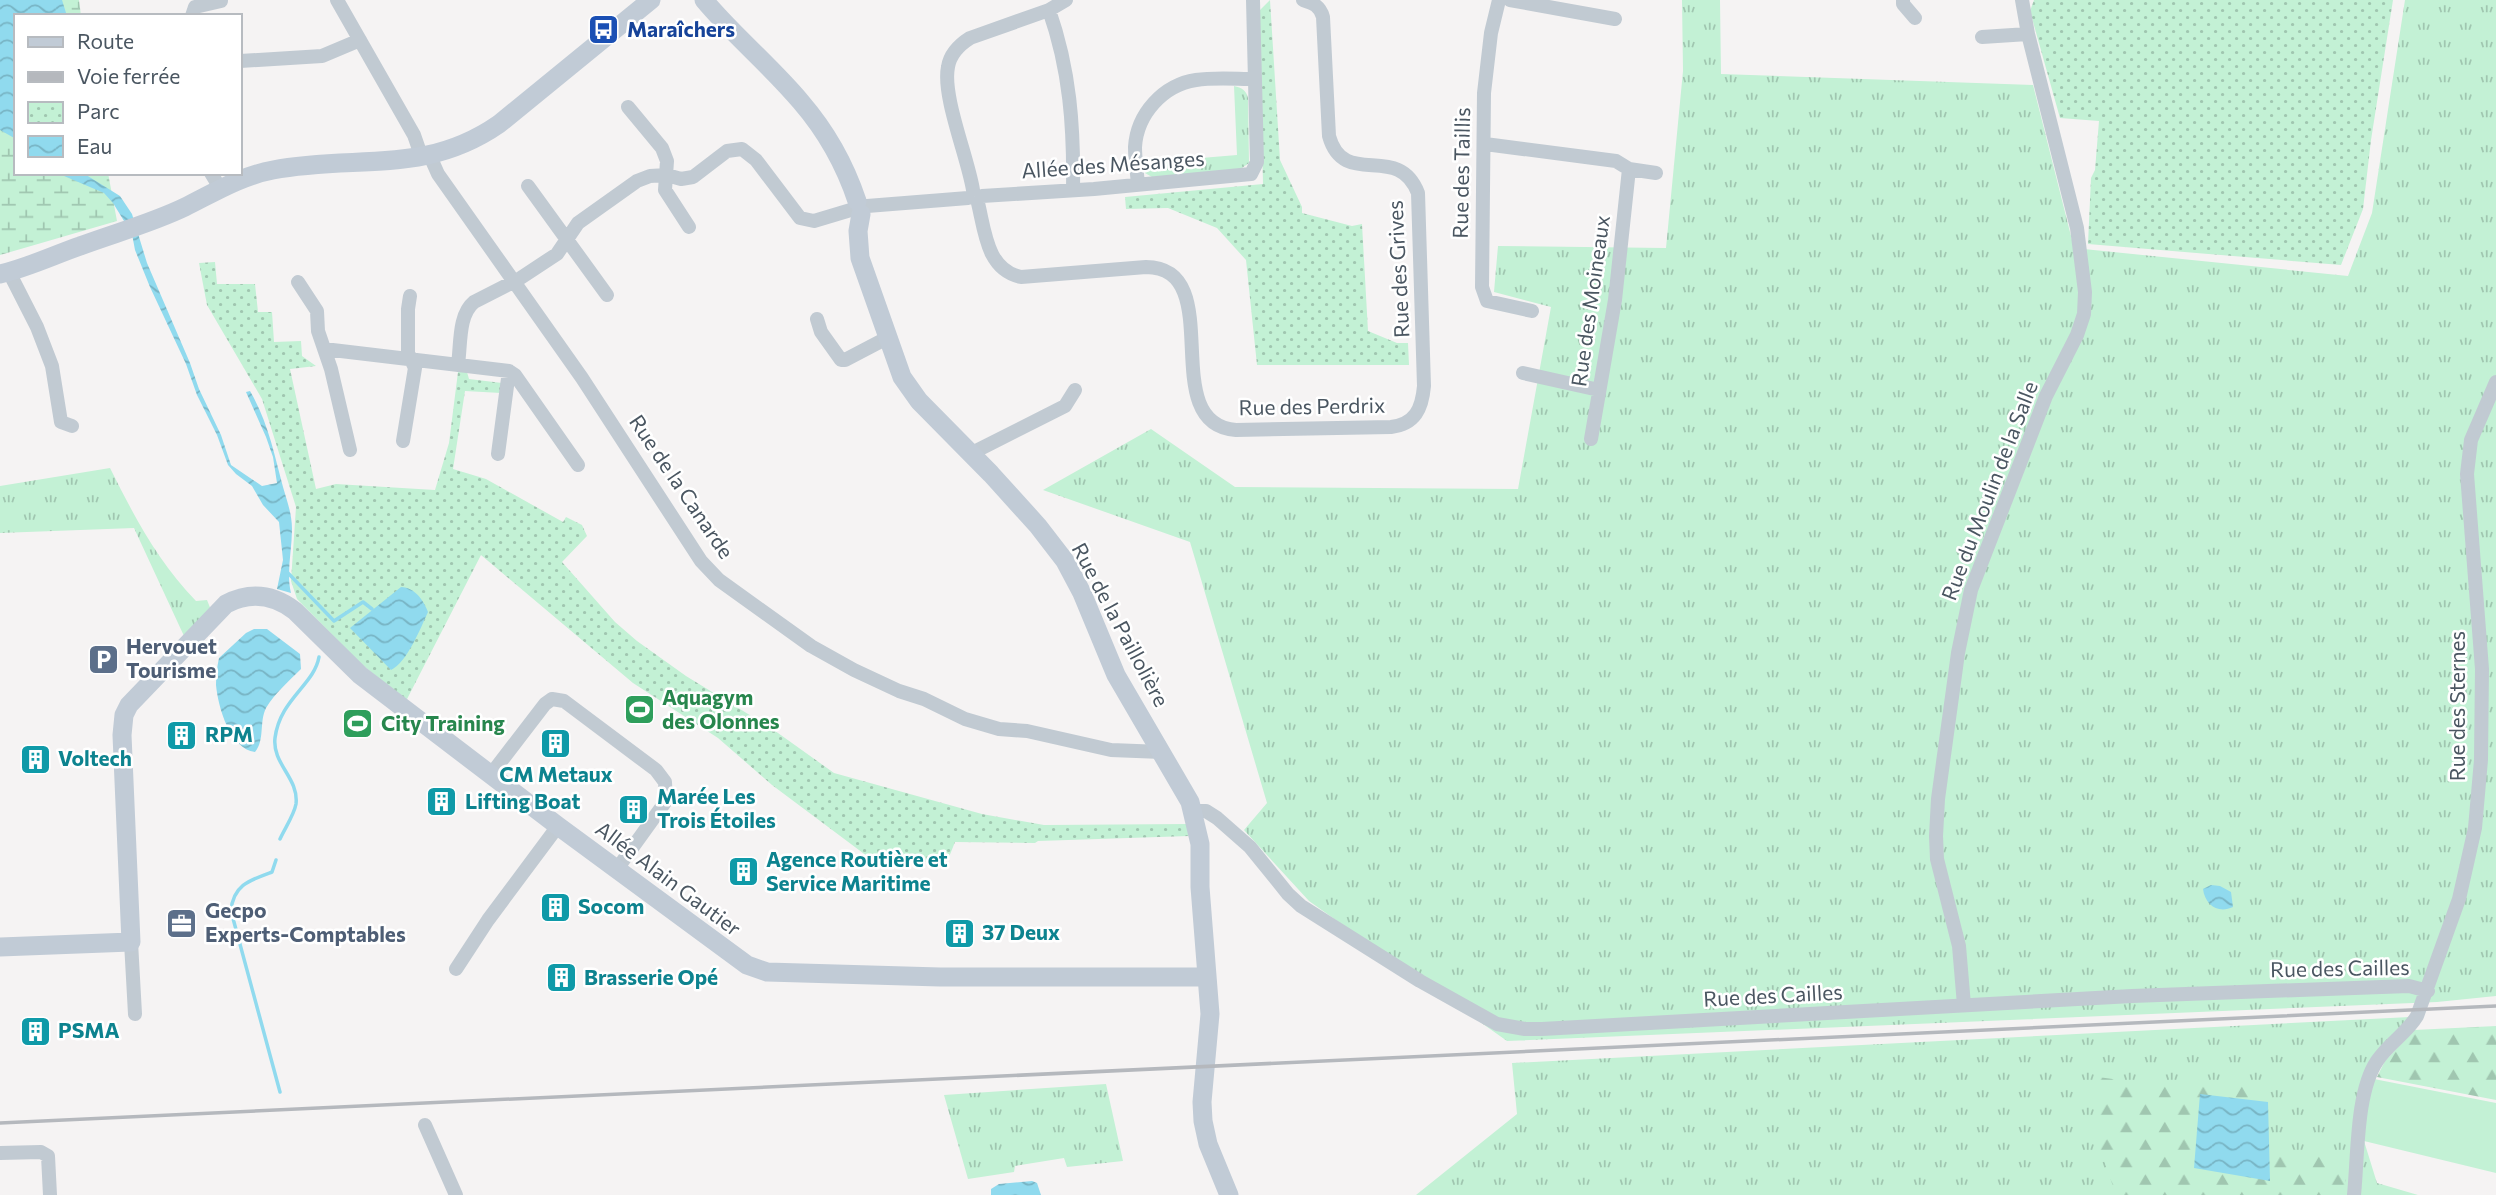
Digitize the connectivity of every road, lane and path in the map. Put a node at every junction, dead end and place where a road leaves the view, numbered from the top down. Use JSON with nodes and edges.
{"nodes":[{"id":1,"x":337,"y":0,"type":"edge"},
{"id":2,"x":651,"y":0,"type":"edge"},
{"id":3,"x":704,"y":0,"type":"edge"},
{"id":4,"x":1066,"y":0,"type":"edge"},
{"id":5,"x":1303,"y":0,"type":"edge"},
{"id":6,"x":1499,"y":0,"type":"edge"},
{"id":7,"x":1510,"y":0,"type":"edge"},
{"id":8,"x":1903,"y":0,"type":"edge"},
{"id":9,"x":2022,"y":0,"type":"edge"},
{"id":10,"x":221,"y":1,"type":"edge"},
{"id":11,"x":1257,"y":3,"type":"edge"},
{"id":12,"x":1049,"y":10,"type":"junction"},
{"id":13,"x":193,"y":14,"type":"edge"},
{"id":14,"x":1915,"y":18,"type":"dead end"},
{"id":15,"x":1615,"y":19,"type":"dead end"},
{"id":16,"x":2028,"y":34,"type":"junction"},
{"id":17,"x":1982,"y":37,"type":"dead end"},
{"id":18,"x":360,"y":40,"type":"junction"},
{"id":19,"x":242,"y":61,"type":"edge"},
{"id":20,"x":1255,"y":79,"type":"junction"},
{"id":21,"x":628,"y":107,"type":"dead end"},
{"id":22,"x":1485,"y":144,"type":"junction"},
{"id":23,"x":426,"y":157,"type":"junction"},
{"id":24,"x":1629,"y":169,"type":"junction"},
{"id":25,"x":1656,"y":173,"type":"dead end"},
{"id":26,"x":667,"y":175,"type":"junction"},
{"id":27,"x":215,"y":181,"type":"edge"},
{"id":28,"x":1138,"y":185,"type":"junction"},
{"id":29,"x":528,"y":186,"type":"dead end"},
{"id":30,"x":1073,"y":190,"type":"junction"},
{"id":31,"x":975,"y":197,"type":"junction"},
{"id":32,"x":860,"y":208,"type":"junction"},
{"id":33,"x":689,"y":227,"type":"dead end"},
{"id":34,"x":567,"y":242,"type":"junction"},
{"id":35,"x":5,"y":273,"type":"edge"},
{"id":36,"x":513,"y":281,"type":"junction"},
{"id":37,"x":298,"y":282,"type":"dead end"},
{"id":38,"x":607,"y":295,"type":"dead end"},
{"id":39,"x":410,"y":296,"type":"dead end"},
{"id":40,"x":1532,"y":311,"type":"dead end"},
{"id":41,"x":817,"y":319,"type":"dead end"},
{"id":42,"x":887,"y":338,"type":"junction"},
{"id":43,"x":324,"y":349,"type":"junction"},
{"id":44,"x":1424,"y":356,"type":"joint"},
{"id":45,"x":411,"y":359,"type":"junction"},
{"id":46,"x":458,"y":364,"type":"junction"},
{"id":47,"x":509,"y":371,"type":"junction"},
{"id":48,"x":1523,"y":373,"type":"dead end"},
{"id":49,"x":2496,"y":382,"type":"edge"},
{"id":50,"x":1074,"y":390,"type":"dead end"},
{"id":51,"x":1599,"y":390,"type":"junction"},
{"id":52,"x":72,"y":426,"type":"dead end"},
{"id":53,"x":1591,"y":439,"type":"dead end"},
{"id":54,"x":402,"y":441,"type":"dead end"},
{"id":55,"x":349,"y":450,"type":"dead end"},
{"id":56,"x":498,"y":454,"type":"dead end"},
{"id":57,"x":970,"y":454,"type":"junction"},
{"id":58,"x":578,"y":465,"type":"dead end"},
{"id":59,"x":1162,"y":752,"type":"junction"},
{"id":60,"x":492,"y":774,"type":"junction"},
{"id":61,"x":1193,"y":811,"type":"junction"},
{"id":62,"x":558,"y":826,"type":"junction"},
{"id":63,"x":617,"y":869,"type":"junction"},
{"id":64,"x":131,"y":942,"type":"junction"},
{"id":65,"x":0,"y":947,"type":"edge"},
{"id":66,"x":456,"y":968,"type":"dead end"},
{"id":67,"x":1207,"y":977,"type":"junction"},
{"id":68,"x":2428,"y":991,"type":"junction"},
{"id":69,"x":1964,"y":1005,"type":"junction"},
{"id":70,"x":135,"y":1014,"type":"dead end"},
{"id":71,"x":425,"y":1125,"type":"dead end"},
{"id":72,"x":0,"y":1153,"type":"edge"},
{"id":73,"x":50,"y":1195,"type":"edge"},
{"id":74,"x":456,"y":1195,"type":"edge"},
{"id":75,"x":1229,"y":1195,"type":"edge"},
{"id":76,"x":2354,"y":1195,"type":"edge"}],
"edges":[{"from":1,"to":18,"type":"street","name":"Rue de la Canarde"},
{"from":2,"to":23,"type":"street"},
{"from":3,"to":32,"type":"street","name":"Rue de la Paillolière"},
{"from":4,"to":12,"type":"street","name":"Rue des Perdrix"},
{"from":5,"to":44,"type":"street","name":"Rue des Grives"},
{"from":6,"to":22,"type":"street","name":"Rue des Taillis"},
{"from":7,"to":15,"type":"street"},
{"from":8,"to":14,"type":"street"},
{"from":9,"to":16,"type":"street","name":"Rue du Moulin de la Salle"},
{"from":10,"to":13,"type":"street"},
{"from":11,"to":20,"type":"street"},
{"from":12,"to":30,"type":"street"},
{"from":12,"to":31,"type":"street","name":"Rue des Perdrix"},
{"from":16,"to":17,"type":"street"},
{"from":16,"to":69,"type":"street","name":"Rue du Moulin de la Salle"},
{"from":18,"to":19,"type":"street"},
{"from":18,"to":23,"type":"street","name":"Rue de la Canarde"},
{"from":20,"to":28,"type":"street"},
{"from":20,"to":28,"type":"street","name":"Allée des Mésanges"},
{"from":21,"to":26,"type":"street"},
{"from":22,"to":24,"type":"street"},
{"from":22,"to":40,"type":"street","name":"Rue des Taillis"},
{"from":23,"to":27,"type":"street"},
{"from":23,"to":36,"type":"street","name":"Rue de la Canarde"},
{"from":24,"to":25,"type":"street"},
{"from":24,"to":51,"type":"street","name":"Rue des Moineaux"},
{"from":26,"to":32,"type":"street","name":"Allée des Mésanges"},
{"from":26,"to":33,"type":"street"},
{"from":26,"to":34,"type":"street"},
{"from":27,"to":35,"type":"street"},
{"from":28,"to":30,"type":"street","name":"Allée des Mésanges"},
{"from":29,"to":34,"type":"street"},
{"from":30,"to":31,"type":"street","name":"Allée des Mésanges"},
{"from":31,"to":32,"type":"street","name":"Allée des Mésanges"},
{"from":31,"to":44,"type":"street","name":"Rue des Perdrix"},
{"from":32,"to":42,"type":"street","name":"Rue de la Paillolière"},
{"from":34,"to":36,"type":"street"},
{"from":34,"to":38,"type":"street"},
{"from":35,"to":52,"type":"street"},
{"from":36,"to":46,"type":"street"},
{"from":36,"to":59,"type":"street","name":"Rue de la Canarde"},
{"from":37,"to":43,"type":"street"},
{"from":39,"to":45,"type":"street"},
{"from":41,"to":42,"type":"street"},
{"from":42,"to":57,"type":"street","name":"Rue de la Paillolière"},
{"from":43,"to":45,"type":"street"},
{"from":43,"to":55,"type":"street"},
{"from":45,"to":46,"type":"street"},
{"from":45,"to":54,"type":"street"},
{"from":46,"to":47,"type":"street"},
{"from":47,"to":56,"type":"street"},
{"from":47,"to":58,"type":"street"},
{"from":48,"to":51,"type":"street"},
{"from":49,"to":68,"type":"street","name":"Rue des Sternes"},
{"from":50,"to":57,"type":"street"},
{"from":51,"to":53,"type":"street","name":"Rue des Moineaux"},
{"from":57,"to":59,"type":"street","name":"Rue de la Paillolière"},
{"from":59,"to":61,"type":"street","name":"Rue de la Paillolière"},
{"from":60,"to":62,"type":"street","name":"Allée Alain Gautier"},
{"from":60,"to":63,"type":"street"},
{"from":60,"to":64,"type":"street","name":"Allée Alain Gautier"},
{"from":61,"to":67,"type":"street","name":"Rue de la Paillolière"},
{"from":61,"to":69,"type":"street","name":"Rue des Cailles"},
{"from":62,"to":63,"type":"street","name":"Allée Alain Gautier"},
{"from":62,"to":66,"type":"street"},
{"from":63,"to":67,"type":"street","name":"Allée Alain Gautier"},
{"from":64,"to":65,"type":"street"},
{"from":64,"to":70,"type":"street","name":"Allée Alain Gautier"},
{"from":67,"to":75,"type":"street","name":"Rue de la Paillolière"},
{"from":68,"to":69,"type":"street","name":"Rue des Cailles"},
{"from":68,"to":76,"type":"street","name":"Rue des Sternes"},
{"from":71,"to":74,"type":"street"},
{"from":72,"to":73,"type":"street"}]}
